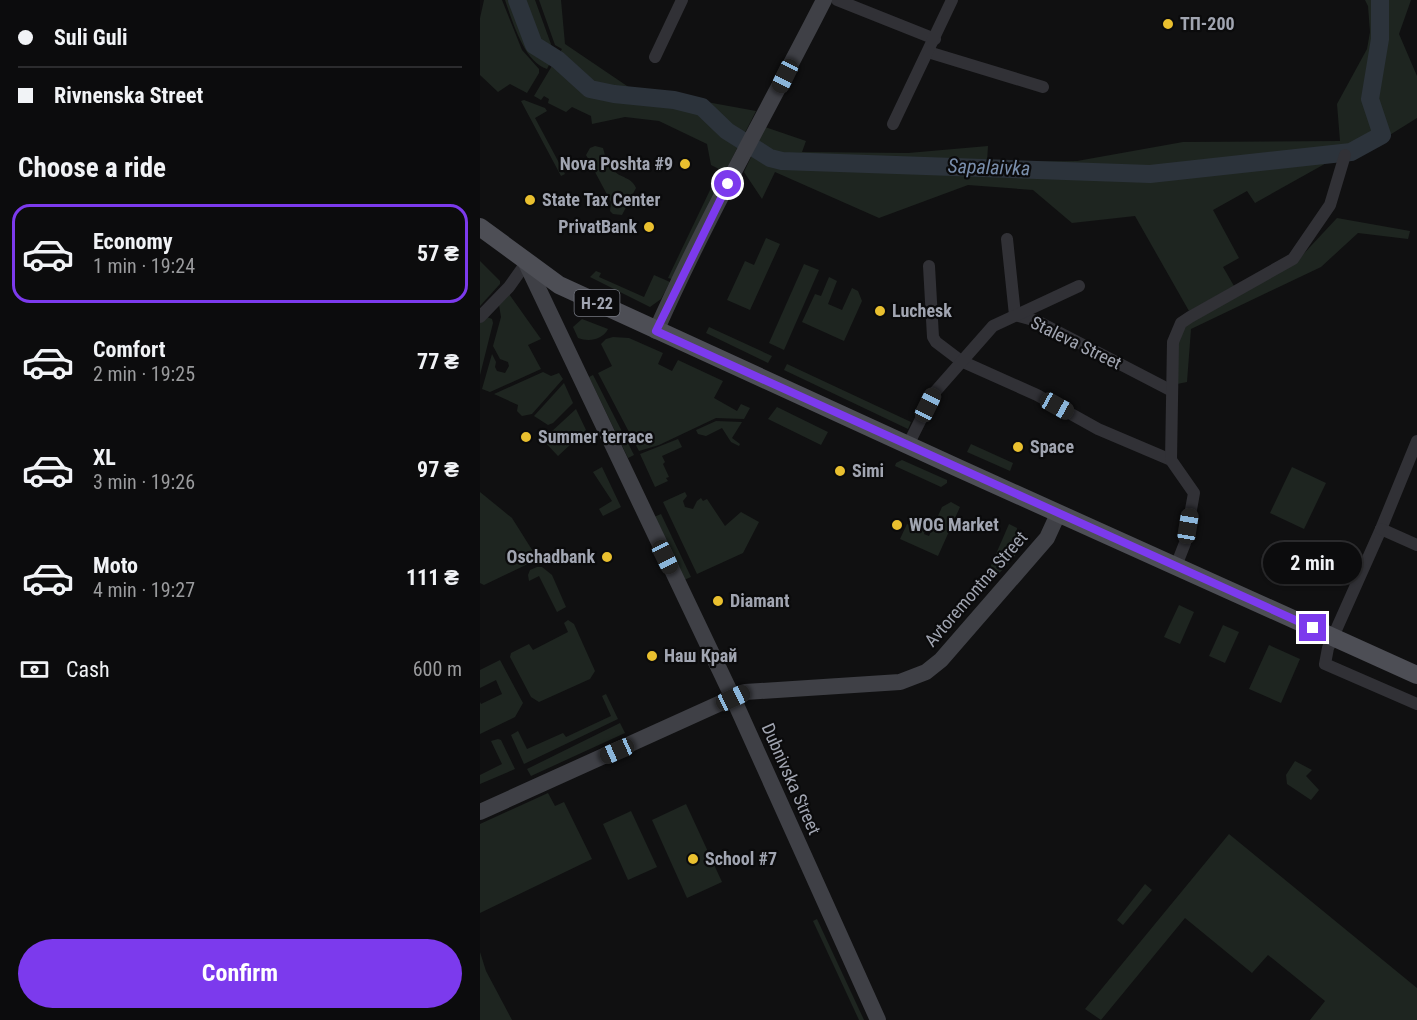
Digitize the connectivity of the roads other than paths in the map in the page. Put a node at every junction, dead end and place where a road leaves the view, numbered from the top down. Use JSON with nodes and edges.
{"nodes":[{"id":1,"x":682,"y":0,"type":"edge"},
{"id":2,"x":824,"y":0,"type":"edge"},
{"id":3,"x":837,"y":0,"type":"edge"},
{"id":4,"x":952,"y":0,"type":"edge"},
{"id":5,"x":935,"y":39,"type":"junction"},
{"id":6,"x":928,"y":52,"type":"junction"},
{"id":7,"x":655,"y":57,"type":"dead end"},
{"id":8,"x":1043,"y":87,"type":"dead end"},
{"id":9,"x":893,"y":124,"type":"dead end"},
{"id":10,"x":1345,"y":155,"type":"dead end"},
{"id":11,"x":480,"y":227,"type":"edge"},
{"id":12,"x":1007,"y":239,"type":"dead end"},
{"id":13,"x":929,"y":266,"type":"dead end"},
{"id":14,"x":534,"y":268,"type":"junction"},
{"id":15,"x":1079,"y":286,"type":"dead end"},
{"id":16,"x":1015,"y":315,"type":"junction"},
{"id":17,"x":480,"y":317,"type":"edge"},
{"id":18,"x":656,"y":331,"type":"junction"},
{"id":19,"x":961,"y":361,"type":"junction"},
{"id":20,"x":1172,"y":391,"type":"junction"},
{"id":21,"x":1417,"y":441,"type":"edge"},
{"id":22,"x":908,"y":445,"type":"junction"},
{"id":23,"x":1172,"y":460,"type":"junction"},
{"id":24,"x":1058,"y":514,"type":"junction"},
{"id":25,"x":1381,"y":529,"type":"junction"},
{"id":26,"x":1417,"y":545,"type":"edge"},
{"id":27,"x":1176,"y":566,"type":"junction"},
{"id":28,"x":1340,"y":640,"type":"junction"},
{"id":29,"x":1417,"y":675,"type":"edge"},
{"id":30,"x":733,"y":698,"type":"junction"},
{"id":31,"x":1417,"y":704,"type":"edge"},
{"id":32,"x":480,"y":812,"type":"edge"},
{"id":33,"x":878,"y":1020,"type":"edge"}],
"edges":[{"from":1,"to":7,"type":"street"},
{"from":2,"to":18,"type":"main road"},
{"from":3,"to":5,"type":"street"},
{"from":4,"to":5,"type":"street"},
{"from":5,"to":6,"type":"street"},
{"from":6,"to":8,"type":"street"},
{"from":6,"to":9,"type":"street"},
{"from":10,"to":20,"type":"street"},
{"from":11,"to":14,"type":"main road","number":"Н-22"},
{"from":12,"to":16,"type":"street","name":"Staleva Street"},
{"from":13,"to":19,"type":"street"},
{"from":14,"to":17,"type":"street"},
{"from":14,"to":18,"type":"main road","number":"Н-22"},
{"from":14,"to":30,"type":"main road","name":"Dubnivska Street"},
{"from":15,"to":16,"type":"street"},
{"from":16,"to":19,"type":"street"},
{"from":16,"to":20,"type":"street","name":"Staleva Street"},
{"from":18,"to":22,"type":"main road","number":"Н-22"},
{"from":19,"to":22,"type":"street"},
{"from":19,"to":23,"type":"street"},
{"from":20,"to":23,"type":"street"},
{"from":21,"to":25,"type":"street"},
{"from":22,"to":24,"type":"main road","number":"Н-22"},
{"from":23,"to":27,"type":"street"},
{"from":24,"to":27,"type":"main road","number":"Н-22"},
{"from":24,"to":30,"type":"main road","name":"Avtoremontna Street"},
{"from":25,"to":26,"type":"street"},
{"from":25,"to":28,"type":"street"},
{"from":27,"to":28,"type":"main road","number":"Н-22"},
{"from":28,"to":29,"type":"main road","number":"Н-22"},
{"from":28,"to":31,"type":"street"},
{"from":30,"to":32,"type":"main road","name":"Avtoremontna Street"},
{"from":30,"to":33,"type":"main road","name":"Dubnivska Street"}]}
